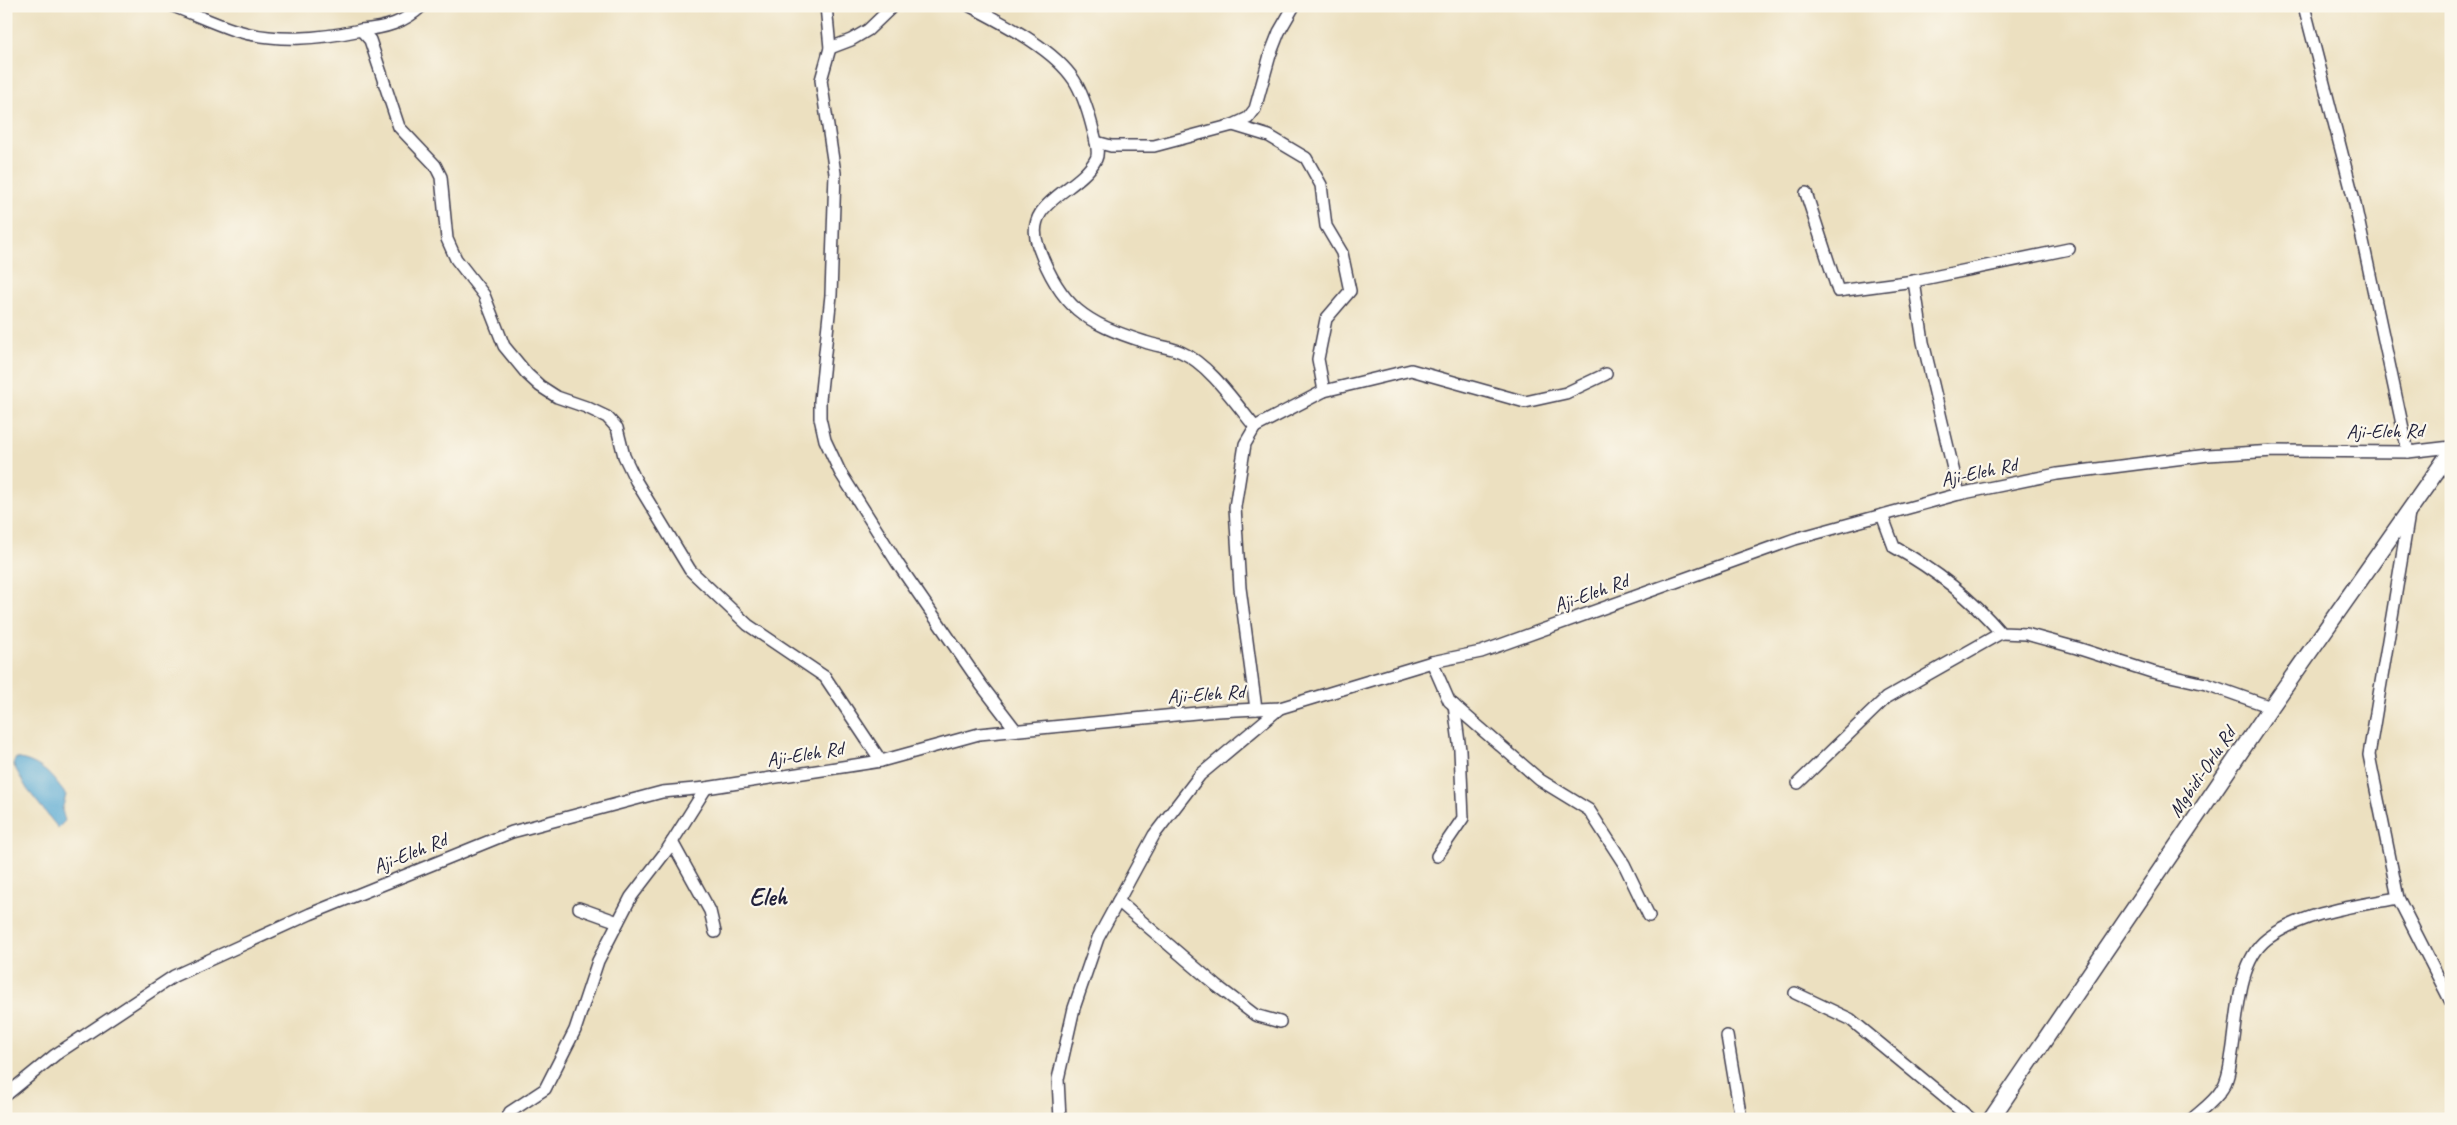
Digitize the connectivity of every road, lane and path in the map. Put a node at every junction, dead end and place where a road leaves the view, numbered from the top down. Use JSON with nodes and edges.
{"nodes":[{"id":1,"x":173,"y":6,"type":"edge"},
{"id":2,"x":422,"y":6,"type":"edge"},
{"id":3,"x":826,"y":6,"type":"edge"},
{"id":4,"x":893,"y":6,"type":"edge"},
{"id":5,"x":970,"y":6,"type":"edge"},
{"id":6,"x":1294,"y":6,"type":"edge"},
{"id":7,"x":2304,"y":6,"type":"edge"},
{"id":8,"x":361,"y":30,"type":"junction"},
{"id":9,"x":830,"y":48,"type":"junction"},
{"id":10,"x":1233,"y":125,"type":"junction"},
{"id":11,"x":1096,"y":142,"type":"junction"},
{"id":12,"x":1806,"y":193,"type":"dead end"},
{"id":13,"x":2069,"y":249,"type":"dead end"},
{"id":14,"x":1914,"y":281,"type":"junction"},
{"id":15,"x":1606,"y":374,"type":"dead end"},
{"id":16,"x":1324,"y":391,"type":"junction"},
{"id":17,"x":1255,"y":427,"type":"junction"},
{"id":18,"x":2451,"y":449,"type":"edge"},
{"id":19,"x":2408,"y":452,"type":"junction"},
{"id":20,"x":1959,"y":494,"type":"junction"},
{"id":21,"x":2409,"y":512,"type":"junction"},
{"id":22,"x":1882,"y":515,"type":"junction"},
{"id":23,"x":2001,"y":633,"type":"junction"},
{"id":24,"x":1432,"y":662,"type":"junction"},
{"id":25,"x":1454,"y":705,"type":"junction"},
{"id":26,"x":2271,"y":707,"type":"junction"},
{"id":27,"x":1280,"y":708,"type":"junction"},
{"id":28,"x":1256,"y":709,"type":"junction"},
{"id":29,"x":1015,"y":729,"type":"junction"},
{"id":30,"x":881,"y":761,"type":"junction"},
{"id":31,"x":1798,"y":783,"type":"dead end"},
{"id":32,"x":706,"y":788,"type":"junction"},
{"id":33,"x":672,"y":842,"type":"junction"},
{"id":34,"x":1437,"y":856,"type":"dead end"},
{"id":35,"x":2398,"y":898,"type":"junction"},
{"id":36,"x":1118,"y":901,"type":"junction"},
{"id":37,"x":579,"y":908,"type":"dead end"},
{"id":38,"x":1649,"y":916,"type":"dead end"},
{"id":39,"x":618,"y":922,"type":"junction"},
{"id":40,"x":715,"y":932,"type":"dead end"},
{"id":41,"x":1795,"y":993,"type":"dead end"},
{"id":42,"x":2451,"y":1002,"type":"edge"},
{"id":43,"x":1280,"y":1022,"type":"dead end"},
{"id":44,"x":1728,"y":1036,"type":"dead end"},
{"id":45,"x":6,"y":1095,"type":"edge"},
{"id":46,"x":507,"y":1119,"type":"edge"},
{"id":47,"x":1060,"y":1119,"type":"edge"},
{"id":48,"x":1741,"y":1119,"type":"edge"},
{"id":49,"x":1971,"y":1119,"type":"edge"},
{"id":50,"x":1991,"y":1119,"type":"edge"},
{"id":51,"x":2192,"y":1119,"type":"edge"}],
"edges":[{"from":1,"to":8,"type":"street"},
{"from":2,"to":8,"type":"street"},
{"from":3,"to":9,"type":"street"},
{"from":4,"to":9,"type":"street"},
{"from":5,"to":11,"type":"street"},
{"from":6,"to":10,"type":"street"},
{"from":7,"to":19,"type":"street"},
{"from":8,"to":30,"type":"street"},
{"from":9,"to":29,"type":"street"},
{"from":10,"to":11,"type":"street"},
{"from":10,"to":16,"type":"street"},
{"from":11,"to":17,"type":"street"},
{"from":12,"to":14,"type":"street"},
{"from":13,"to":14,"type":"street"},
{"from":14,"to":20,"type":"street"},
{"from":15,"to":16,"type":"street"},
{"from":16,"to":17,"type":"street"},
{"from":17,"to":28,"type":"street"},
{"from":18,"to":19,"type":"street","name":"Aji-Eleh Rd"},
{"from":18,"to":21,"type":"main road","name":"Mgbidi-Orlu Rd"},
{"from":19,"to":20,"type":"street","name":"Aji-Eleh Rd"},
{"from":20,"to":22,"type":"street","name":"Aji-Eleh Rd"},
{"from":21,"to":26,"type":"main road","name":"Mgbidi-Orlu Rd"},
{"from":21,"to":35,"type":"street"},
{"from":22,"to":23,"type":"street"},
{"from":22,"to":24,"type":"street","name":"Aji-Eleh Rd"},
{"from":23,"to":26,"type":"street"},
{"from":23,"to":31,"type":"street"},
{"from":24,"to":25,"type":"street"},
{"from":24,"to":27,"type":"street","name":"Aji-Eleh Rd"},
{"from":25,"to":34,"type":"street"},
{"from":25,"to":38,"type":"street"},
{"from":26,"to":50,"type":"main road","name":"Mgbidi-Orlu Rd"},
{"from":27,"to":28,"type":"street","name":"Aji-Eleh Rd"},
{"from":27,"to":36,"type":"street"},
{"from":28,"to":29,"type":"street","name":"Aji-Eleh Rd"},
{"from":29,"to":30,"type":"street","name":"Aji-Eleh Rd"},
{"from":30,"to":32,"type":"street","name":"Aji-Eleh Rd"},
{"from":32,"to":33,"type":"street"},
{"from":32,"to":45,"type":"street","name":"Aji-Eleh Rd"},
{"from":33,"to":39,"type":"street"},
{"from":33,"to":40,"type":"street"},
{"from":35,"to":42,"type":"street"},
{"from":35,"to":51,"type":"street"},
{"from":36,"to":43,"type":"street"},
{"from":36,"to":47,"type":"street"},
{"from":37,"to":39,"type":"street"},
{"from":39,"to":46,"type":"street"},
{"from":41,"to":49,"type":"street"},
{"from":44,"to":48,"type":"street"}]}
